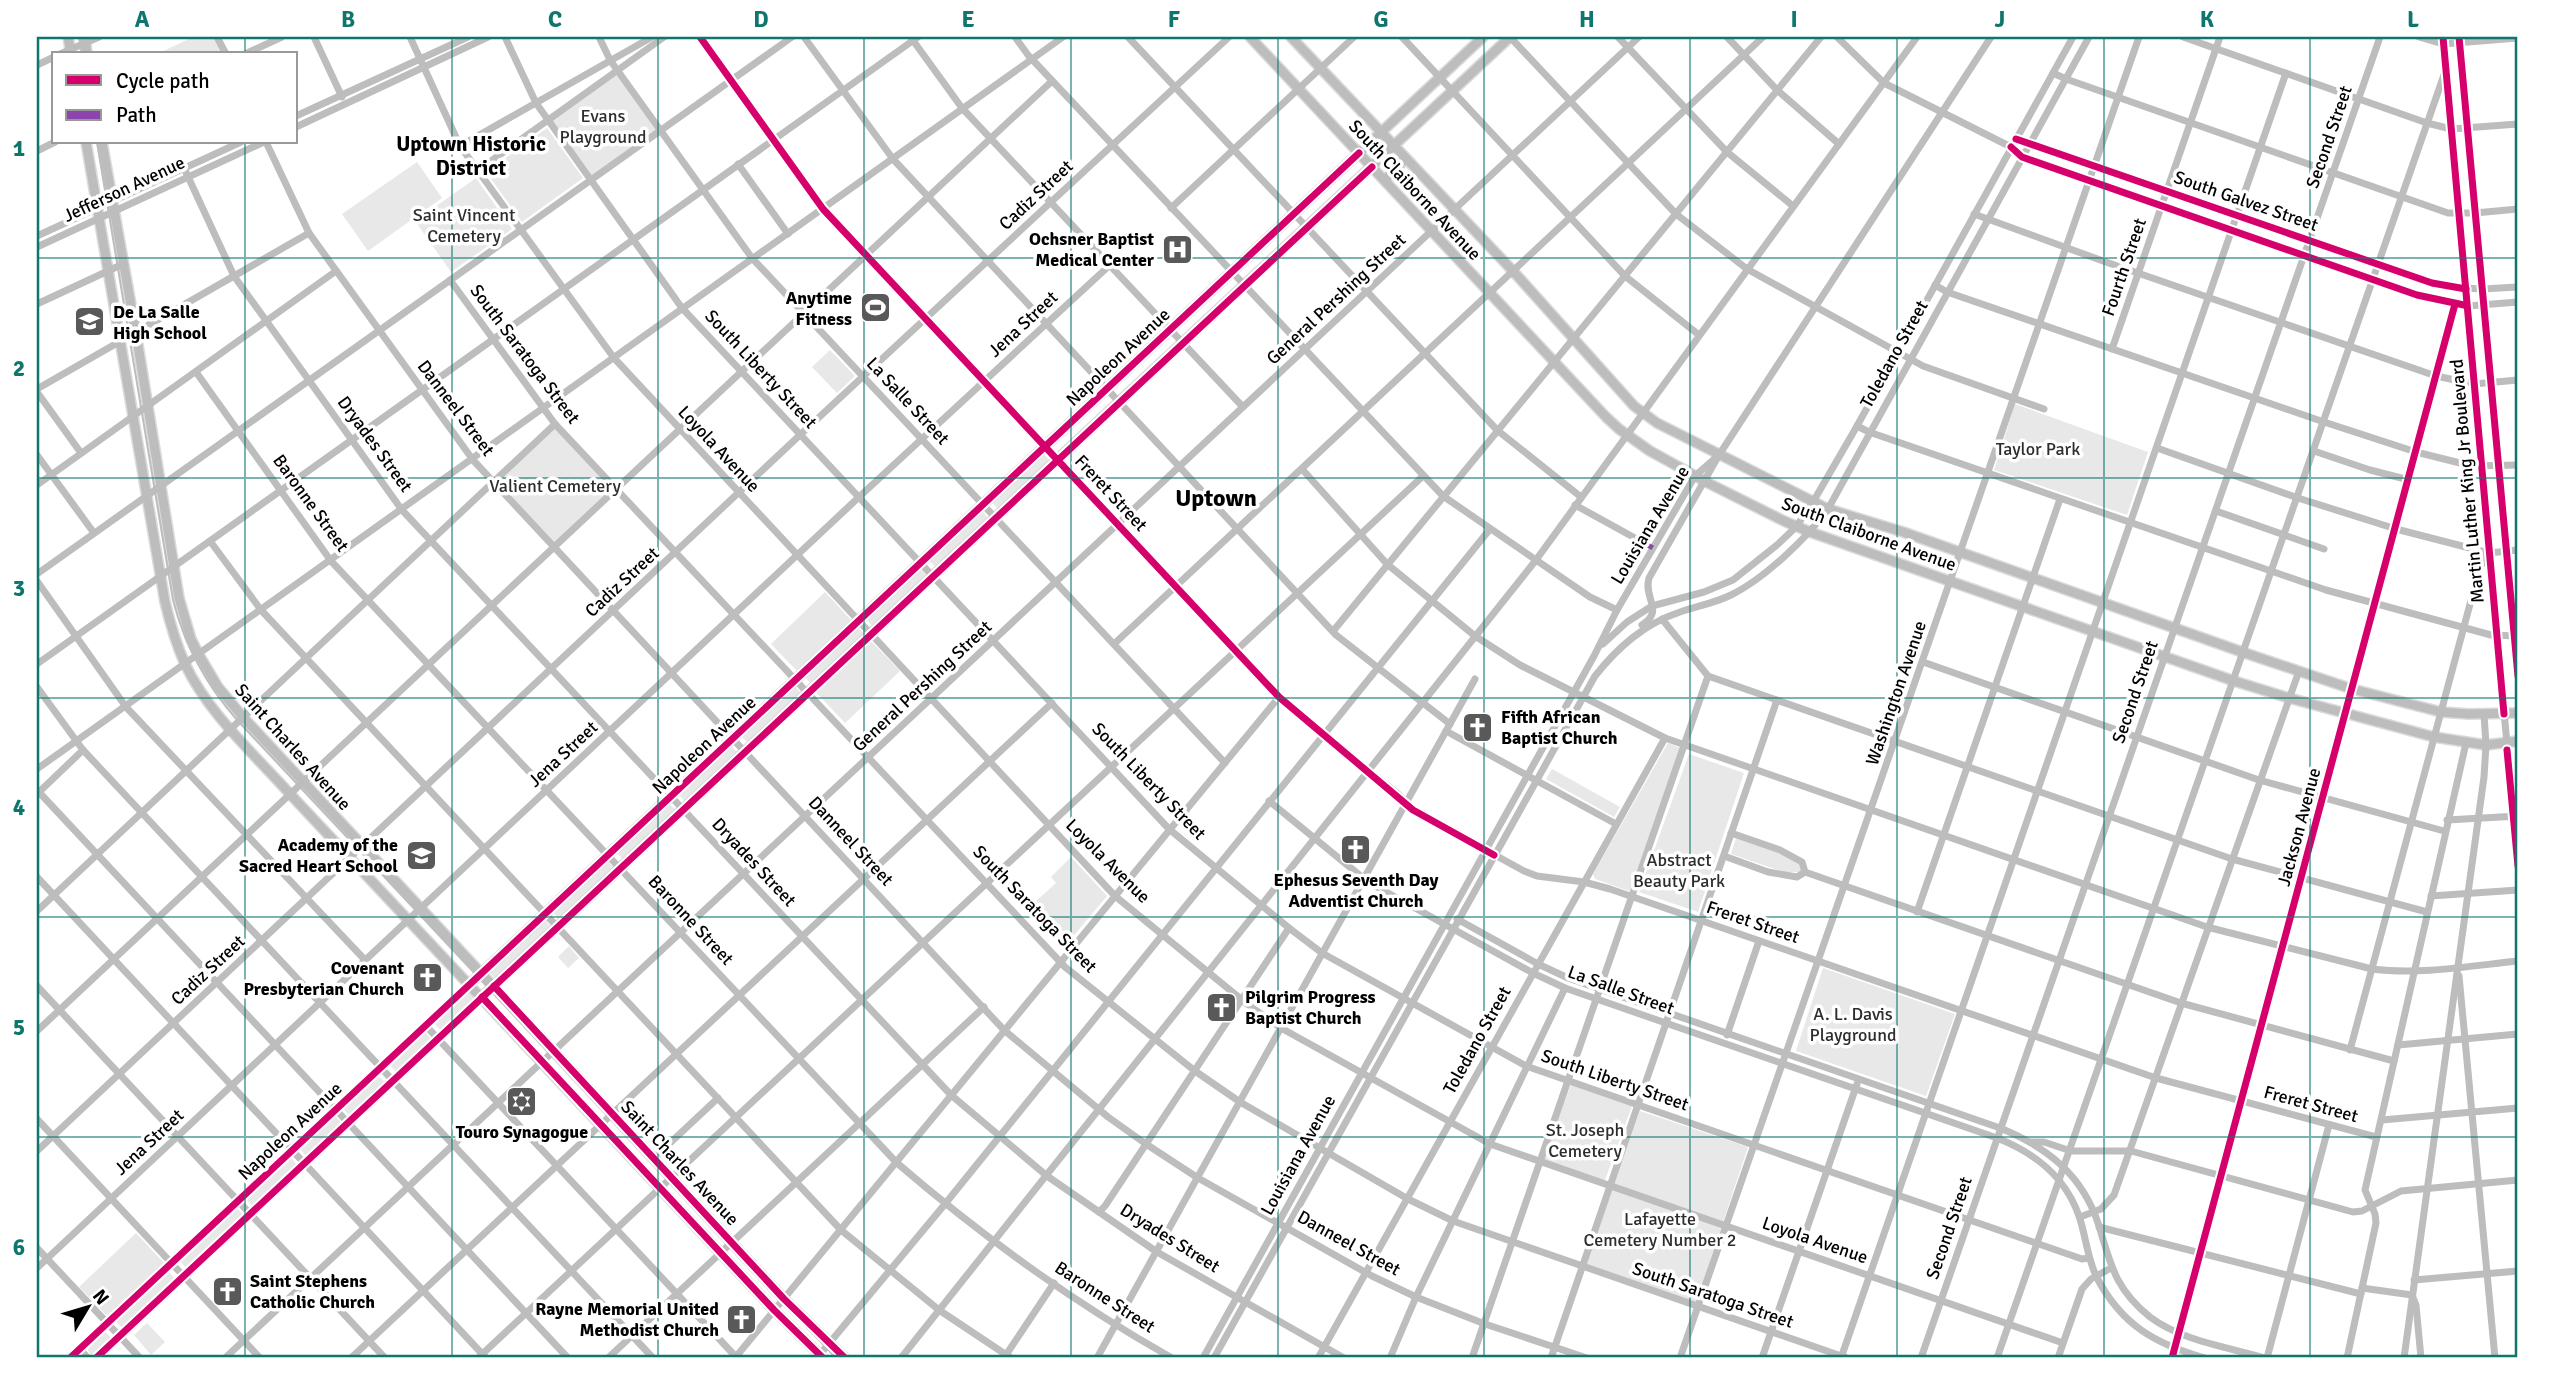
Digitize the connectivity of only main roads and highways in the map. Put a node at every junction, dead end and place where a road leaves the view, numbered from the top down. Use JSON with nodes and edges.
{"nodes":[{"id":1,"x":68,"y":37,"type":"edge"},
{"id":2,"x":1250,"y":37,"type":"edge"},
{"id":3,"x":1290,"y":37,"type":"edge"},
{"id":4,"x":1483,"y":37,"type":"edge"},
{"id":5,"x":1510,"y":37,"type":"edge"},
{"id":6,"x":71,"y":52,"type":"edge"},
{"id":7,"x":1381,"y":133,"type":"junction"},
{"id":8,"x":86,"y":144,"type":"edge"},
{"id":9,"x":102,"y":144,"type":"edge"},
{"id":10,"x":1393,"y":147,"type":"junction"},
{"id":11,"x":1359,"y":153,"type":"junction"},
{"id":12,"x":1405,"y":159,"type":"junction"},
{"id":13,"x":1372,"y":167,"type":"junction"},
{"id":14,"x":1385,"y":180,"type":"junction"},
{"id":15,"x":2518,"y":713,"type":"edge"},
{"id":16,"x":2518,"y":741,"type":"edge"},
{"id":17,"x":482,"y":974,"type":"junction"},
{"id":18,"x":470,"y":984,"type":"junction"},
{"id":19,"x":494,"y":986,"type":"junction"},
{"id":20,"x":482,"y":997,"type":"junction"},
{"id":21,"x":535,"y":1031,"type":"junction"},
{"id":22,"x":523,"y":1041,"type":"junction"},
{"id":23,"x":820,"y":1357,"type":"edge"},
{"id":24,"x":845,"y":1358,"type":"edge"}],
"edges":[{"from":1,"to":6,"type":"main road"},
{"from":2,"to":11,"type":"main road","name":"South Claiborne Avenue"},
{"from":3,"to":7,"type":"main road","name":"South Claiborne Avenue"},
{"from":4,"to":7,"type":"main road","name":"Napoleon Avenue"},
{"from":5,"to":10,"type":"main road","name":"Napoleon Avenue"},
{"from":7,"to":10,"type":"main road","name":"South Claiborne Avenue"},
{"from":7,"to":11,"type":"main road","name":"Napoleon Avenue"},
{"from":8,"to":18,"type":"main road","name":"Saint Charles Avenue"},
{"from":9,"to":17,"type":"main road","name":"Saint Charles Avenue"},
{"from":10,"to":12,"type":"main road","name":"South Claiborne Avenue"},
{"from":10,"to":13,"type":"main road","name":"Napoleon Avenue"},
{"from":11,"to":13,"type":"main road","name":"South Claiborne Avenue"},
{"from":11,"to":17,"type":"main road","name":"Napoleon Avenue"},
{"from":12,"to":14,"type":"main road"},
{"from":12,"to":15,"type":"main road","name":"South Claiborne Avenue"},
{"from":13,"to":14,"type":"main road","name":"South Claiborne Avenue"},
{"from":13,"to":19,"type":"main road","name":"Napoleon Avenue"},
{"from":14,"to":16,"type":"main road","name":"South Claiborne Avenue"},
{"from":17,"to":18,"type":"main road","name":"Napoleon Avenue"},
{"from":17,"to":19,"type":"main road","name":"Saint Charles Avenue"},
{"from":18,"to":20,"type":"main road","name":"Saint Charles Avenue"},
{"from":19,"to":20,"type":"main road","name":"Napoleon Avenue"},
{"from":19,"to":21,"type":"main road","name":"Saint Charles Avenue"},
{"from":20,"to":22,"type":"main road","name":"Saint Charles Avenue"},
{"from":21,"to":22,"type":"main road"},
{"from":21,"to":24,"type":"main road","name":"Saint Charles Avenue"},
{"from":22,"to":23,"type":"main road","name":"Saint Charles Avenue"}]}
